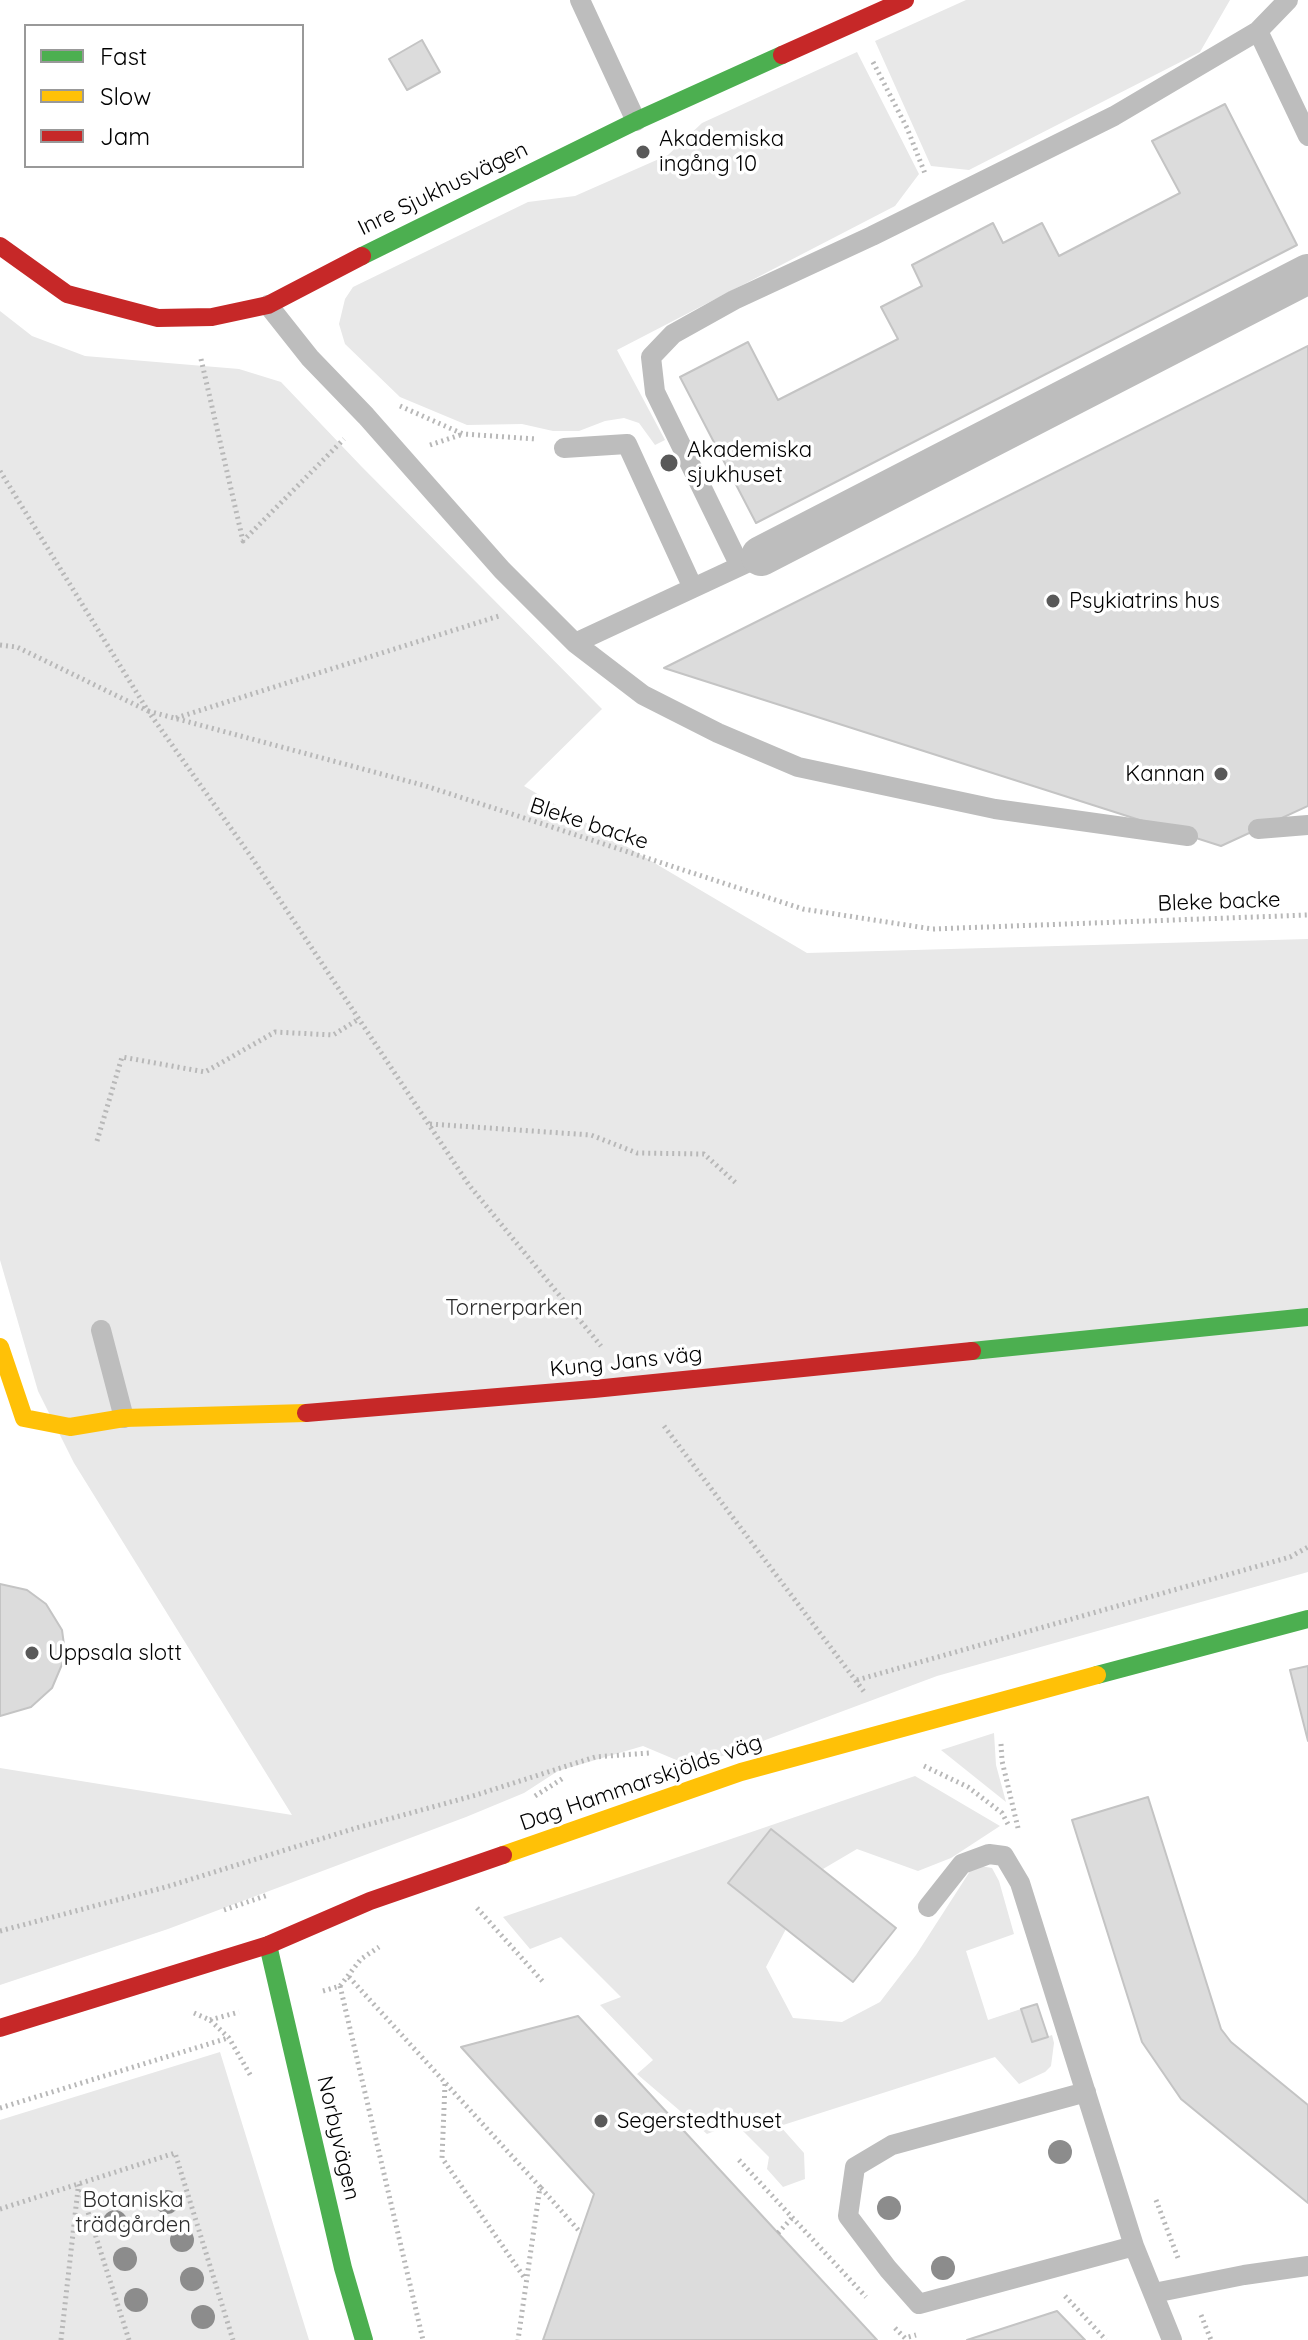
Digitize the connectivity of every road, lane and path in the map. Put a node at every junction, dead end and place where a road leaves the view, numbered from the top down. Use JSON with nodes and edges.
{"nodes":[{"id":1,"x":580,"y":0,"type":"edge"},
{"id":2,"x":905,"y":0,"type":"edge"},
{"id":3,"x":1288,"y":0,"type":"edge"},
{"id":4,"x":852,"y":24,"type":"junction"},
{"id":5,"x":1258,"y":31,"type":"junction"},
{"id":6,"x":636,"y":121,"type":"junction"},
{"id":7,"x":1308,"y":136,"type":"edge"},
{"id":8,"x":937,"y":203,"type":"junction"},
{"id":9,"x":0,"y":246,"type":"edge"},
{"id":10,"x":1308,"y":274,"type":"edge"},
{"id":11,"x":268,"y":305,"type":"junction"},
{"id":12,"x":199,"y":351,"type":"dead end"},
{"id":13,"x":392,"y":403,"type":"dead end"},
{"id":14,"x":463,"y":434,"type":"junction"},
{"id":15,"x":348,"y":435,"type":"dead end"},
{"id":16,"x":555,"y":444,"type":"joint"},
{"id":17,"x":429,"y":445,"type":"dead end"},
{"id":18,"x":0,"y":471,"type":"edge"},
{"id":19,"x":750,"y":561,"type":"junction"},
{"id":20,"x":693,"y":588,"type":"junction"},
{"id":21,"x":503,"y":615,"type":"dead end"},
{"id":22,"x":575,"y":643,"type":"junction"},
{"id":23,"x":0,"y":645,"type":"edge"},
{"id":24,"x":148,"y":711,"type":"junction"},
{"id":25,"x":175,"y":718,"type":"junction"},
{"id":26,"x":1308,"y":825,"type":"edge"},
{"id":27,"x":1258,"y":829,"type":"dead end"},
{"id":28,"x":1188,"y":836,"type":"dead end"},
{"id":29,"x":1308,"y":915,"type":"edge"},
{"id":30,"x":359,"y":1019,"type":"junction"},
{"id":31,"x":429,"y":1124,"type":"junction"},
{"id":32,"x":97,"y":1141,"type":"dead end"},
{"id":33,"x":737,"y":1184,"type":"dead end"},
{"id":34,"x":1308,"y":1317,"type":"edge"},
{"id":35,"x":101,"y":1330,"type":"dead end"},
{"id":36,"x":0,"y":1347,"type":"edge"},
{"id":37,"x":632,"y":1385,"type":"junction"},
{"id":38,"x":124,"y":1418,"type":"junction"},
{"id":39,"x":1308,"y":1547,"type":"edge"},
{"id":40,"x":1308,"y":1619,"type":"edge"},
{"id":41,"x":857,"y":1680,"type":"junction"},
{"id":42,"x":888,"y":1730,"type":"junction"},
{"id":43,"x":1001,"y":1733,"type":"dead end"},
{"id":44,"x":649,"y":1753,"type":"dead end"},
{"id":45,"x":1020,"y":1836,"type":"dead end"},
{"id":46,"x":477,"y":1907,"type":"dead end"},
{"id":47,"x":928,"y":1907,"type":"dead end"},
{"id":48,"x":0,"y":1931,"type":"edge"},
{"id":49,"x":268,"y":1945,"type":"junction"},
{"id":50,"x":349,"y":1977,"type":"dead end"},
{"id":51,"x":545,"y":1984,"type":"dead end"},
{"id":52,"x":325,"y":1990,"type":"dead end"},
{"id":53,"x":232,"y":2014,"type":"dead end"},
{"id":54,"x":210,"y":2020,"type":"dead end"},
{"id":55,"x":0,"y":2028,"type":"edge"},
{"id":56,"x":229,"y":2038,"type":"dead end"},
{"id":57,"x":445,"y":2083,"type":"junction"},
{"id":58,"x":1086,"y":2092,"type":"junction"},
{"id":59,"x":0,"y":2108,"type":"edge"},
{"id":60,"x":79,"y":2184,"type":"junction"},
{"id":61,"x":540,"y":2187,"type":"junction"},
{"id":62,"x":0,"y":2209,"type":"edge"},
{"id":63,"x":792,"y":2218,"type":"dead end"},
{"id":64,"x":581,"y":2233,"type":"dead end"},
{"id":65,"x":778,"y":2233,"type":"dead end"},
{"id":66,"x":1134,"y":2246,"type":"junction"},
{"id":67,"x":1308,"y":2266,"type":"edge"},
{"id":68,"x":526,"y":2281,"type":"junction"},
{"id":69,"x":1154,"y":2293,"type":"junction"},
{"id":70,"x":61,"y":2340,"type":"edge"},
{"id":71,"x":129,"y":2340,"type":"edge"},
{"id":72,"x":233,"y":2340,"type":"edge"},
{"id":73,"x":364,"y":2340,"type":"edge"},
{"id":74,"x":423,"y":2340,"type":"edge"},
{"id":75,"x":518,"y":2340,"type":"edge"},
{"id":76,"x":1172,"y":2340,"type":"edge"}],
"edges":[{"from":1,"to":6,"type":"lane"},
{"from":2,"to":4,"type":"street","name":"Inre Sjukhusvägen"},
{"from":3,"to":5,"type":"lane"},
{"from":4,"to":6,"type":"street","name":"Inre Sjukhusvägen"},
{"from":4,"to":8,"type":"path"},
{"from":5,"to":7,"type":"lane"},
{"from":5,"to":8,"type":"lane"},
{"from":6,"to":11,"type":"street","name":"Inre Sjukhusvägen"},
{"from":8,"to":19,"type":"lane"},
{"from":9,"to":11,"type":"street","name":"Inre Sjukhusvägen"},
{"from":10,"to":19,"type":"street"},
{"from":11,"to":22,"type":"lane"},
{"from":12,"to":15,"type":"path"},
{"from":13,"to":14,"type":"path"},
{"from":14,"to":16,"type":"path"},
{"from":14,"to":17,"type":"path"},
{"from":16,"to":20,"type":"lane"},
{"from":18,"to":24,"type":"path"},
{"from":19,"to":20,"type":"lane"},
{"from":20,"to":22,"type":"lane"},
{"from":21,"to":25,"type":"path"},
{"from":22,"to":28,"type":"lane"},
{"from":23,"to":24,"type":"path","name":"Bleke backe"},
{"from":24,"to":25,"type":"path","name":"Bleke backe"},
{"from":24,"to":30,"type":"path"},
{"from":25,"to":29,"type":"path","name":"Bleke backe"},
{"from":26,"to":27,"type":"lane"},
{"from":30,"to":31,"type":"path"},
{"from":30,"to":32,"type":"path"},
{"from":31,"to":33,"type":"path"},
{"from":31,"to":37,"type":"path"},
{"from":34,"to":37,"type":"street","name":"Kung Jans väg"},
{"from":35,"to":38,"type":"lane"},
{"from":36,"to":38,"type":"street","name":"Kung Jans väg"},
{"from":37,"to":38,"type":"street","name":"Kung Jans väg"},
{"from":37,"to":41,"type":"path"},
{"from":39,"to":41,"type":"path"},
{"from":40,"to":42,"type":"street","name":"Dag Hammarskjölds väg"},
{"from":41,"to":42,"type":"path"},
{"from":42,"to":49,"type":"street","name":"Dag Hammarskjölds väg"},
{"from":43,"to":45,"type":"path"},
{"from":44,"to":48,"type":"path"},
{"from":46,"to":51,"type":"path"},
{"from":47,"to":58,"type":"lane"},
{"from":49,"to":55,"type":"street","name":"Dag Hammarskjölds väg"},
{"from":49,"to":73,"type":"street","name":"Norbyvägen"},
{"from":50,"to":57,"type":"path"},
{"from":52,"to":74,"type":"path"},
{"from":53,"to":54,"type":"path"},
{"from":56,"to":59,"type":"path"},
{"from":57,"to":61,"type":"path"},
{"from":57,"to":68,"type":"path"},
{"from":58,"to":66,"type":"lane"},
{"from":58,"to":66,"type":"lane"},
{"from":60,"to":62,"type":"path"},
{"from":60,"to":70,"type":"path"},
{"from":60,"to":71,"type":"path"},
{"from":60,"to":72,"type":"path"},
{"from":61,"to":64,"type":"path"},
{"from":61,"to":68,"type":"path"},
{"from":63,"to":65,"type":"path"},
{"from":66,"to":69,"type":"lane"},
{"from":67,"to":69,"type":"lane"},
{"from":68,"to":75,"type":"path"},
{"from":69,"to":76,"type":"lane"}]}
